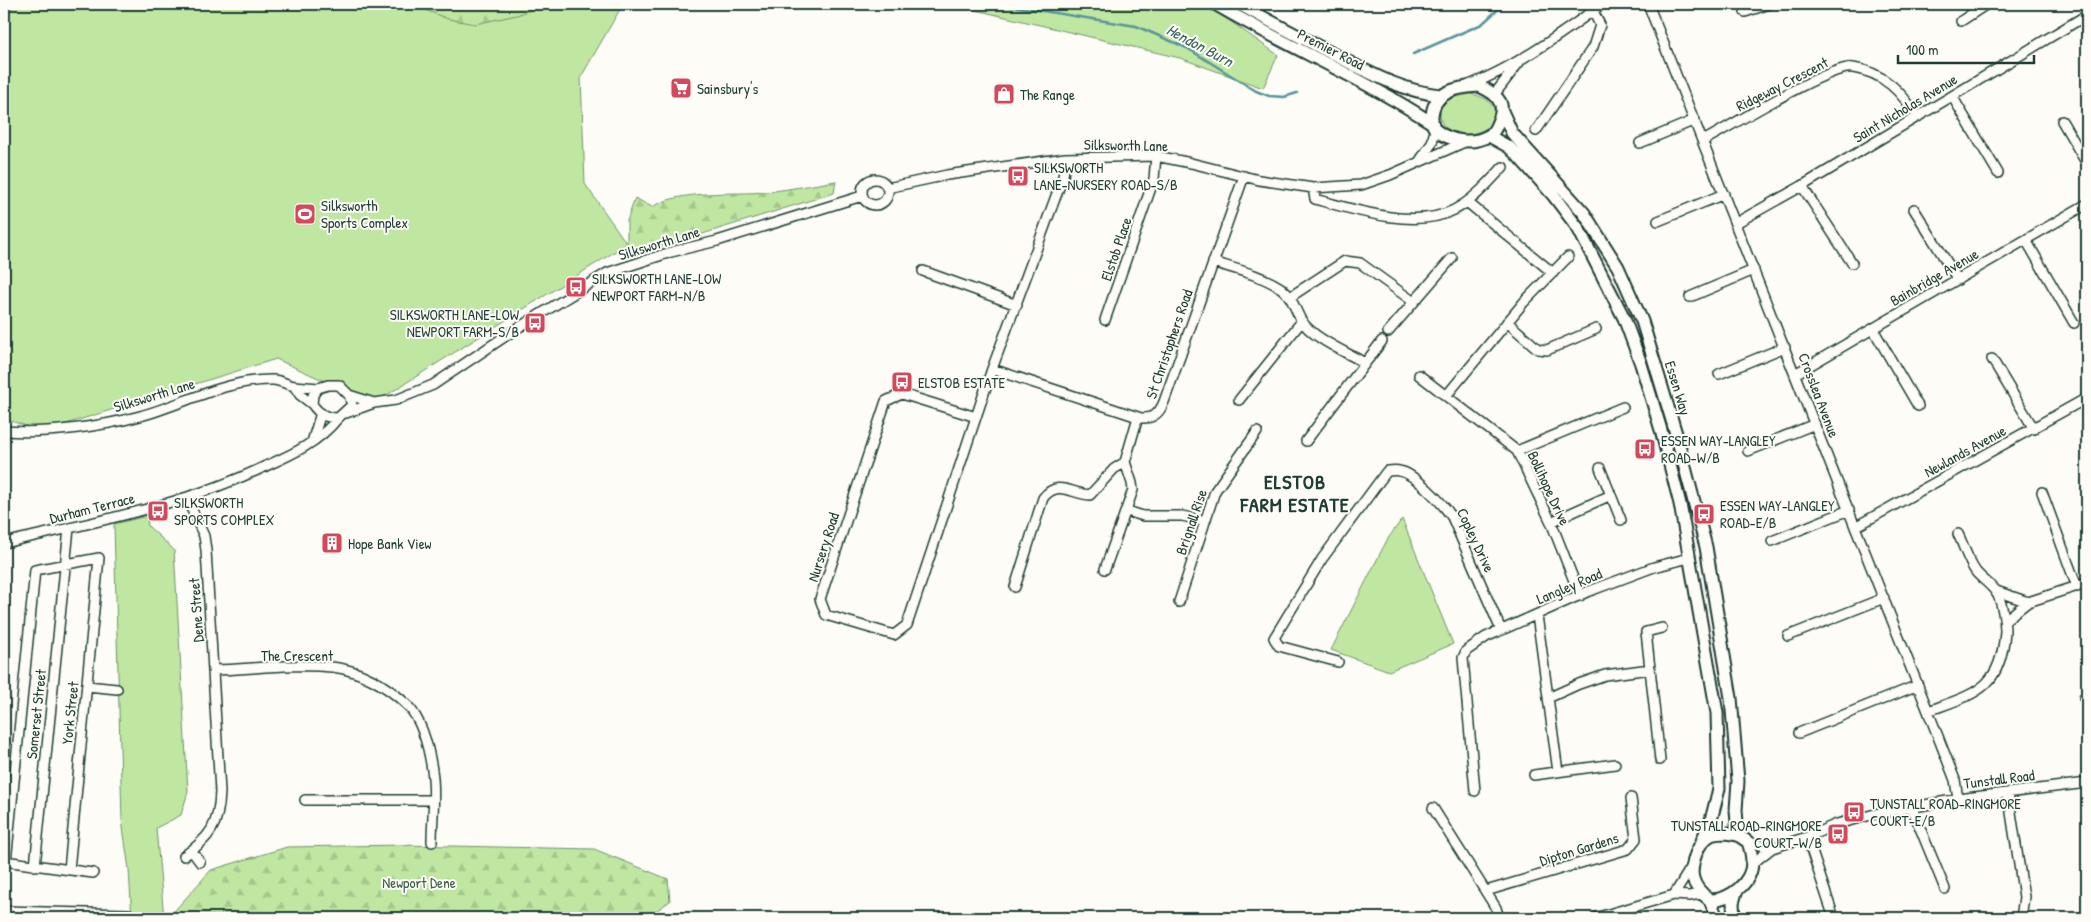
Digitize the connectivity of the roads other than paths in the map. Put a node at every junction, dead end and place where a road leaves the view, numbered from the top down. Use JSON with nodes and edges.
{"nodes":[{"id":1,"x":1215,"y":4,"type":"edge"},
{"id":2,"x":1239,"y":4,"type":"edge"},
{"id":3,"x":1602,"y":4,"type":"edge"},
{"id":4,"x":1648,"y":4,"type":"edge"},
{"id":5,"x":1769,"y":4,"type":"edge"},
{"id":6,"x":1988,"y":4,"type":"edge"},
{"id":7,"x":1593,"y":11,"type":"junction"},
{"id":8,"x":1745,"y":12,"type":"dead end"},
{"id":9,"x":2087,"y":16,"type":"edge"},
{"id":10,"x":1961,"y":21,"type":"dead end"},
{"id":11,"x":1524,"y":57,"type":"junction"},
{"id":12,"x":1464,"y":87,"type":"junction"},
{"id":13,"x":1441,"y":95,"type":"junction"},
{"id":14,"x":1494,"y":95,"type":"junction"},
{"id":15,"x":1952,"y":96,"type":"junction"},
{"id":16,"x":1502,"y":111,"type":"junction"},
{"id":17,"x":1918,"y":117,"type":"junction"},
{"id":18,"x":1694,"y":120,"type":"junction"},
{"id":19,"x":2062,"y":121,"type":"dead end"},
{"id":20,"x":1433,"y":126,"type":"junction"},
{"id":21,"x":1536,"y":132,"type":"dead end"},
{"id":22,"x":1489,"y":136,"type":"junction"},
{"id":23,"x":1467,"y":141,"type":"junction"},
{"id":24,"x":1703,"y":141,"type":"junction"},
{"id":25,"x":1640,"y":142,"type":"dead end"},
{"id":26,"x":1156,"y":156,"type":"junction"},
{"id":27,"x":1064,"y":158,"type":"junction"},
{"id":28,"x":1419,"y":162,"type":"junction"},
{"id":29,"x":2087,"y":164,"type":"edge"},
{"id":30,"x":1503,"y":166,"type":"dead end"},
{"id":31,"x":1998,"y":173,"type":"dead end"},
{"id":32,"x":1244,"y":176,"type":"junction"},
{"id":33,"x":1802,"y":186,"type":"junction"},
{"id":34,"x":887,"y":188,"type":"junction"},
{"id":35,"x":1312,"y":188,"type":"junction"},
{"id":36,"x":1724,"y":194,"type":"junction"},
{"id":37,"x":862,"y":196,"type":"junction"},
{"id":38,"x":1467,"y":202,"type":"junction"},
{"id":39,"x":2087,"y":204,"type":"edge"},
{"id":40,"x":1914,"y":209,"type":"dead end"},
{"id":41,"x":1658,"y":221,"type":"dead end"},
{"id":42,"x":1736,"y":223,"type":"junction"},
{"id":43,"x":2026,"y":240,"type":"junction"},
{"id":44,"x":1568,"y":257,"type":"dead end"},
{"id":45,"x":1452,"y":258,"type":"dead end"},
{"id":46,"x":1213,"y":262,"type":"junction"},
{"id":47,"x":1852,"y":263,"type":"dead end"},
{"id":48,"x":1754,"y":270,"type":"junction"},
{"id":49,"x":923,"y":271,"type":"dead end"},
{"id":50,"x":1553,"y":273,"type":"junction"},
{"id":51,"x":1958,"y":280,"type":"junction"},
{"id":52,"x":1290,"y":297,"type":"junction"},
{"id":53,"x":1690,"y":297,"type":"dead end"},
{"id":54,"x":1414,"y":302,"type":"junction"},
{"id":55,"x":1018,"y":305,"type":"junction"},
{"id":56,"x":1106,"y":320,"type":"dead end"},
{"id":57,"x":1302,"y":321,"type":"junction"},
{"id":58,"x":1507,"y":322,"type":"junction"},
{"id":59,"x":2074,"y":323,"type":"dead end"},
{"id":60,"x":1596,"y":329,"type":"dead end"},
{"id":61,"x":1873,"y":329,"type":"junction"},
{"id":62,"x":1388,"y":332,"type":"dead end"},
{"id":63,"x":1382,"y":341,"type":"dead end"},
{"id":64,"x":1785,"y":347,"type":"junction"},
{"id":65,"x":1992,"y":359,"type":"dead end"},
{"id":66,"x":1365,"y":363,"type":"junction"},
{"id":67,"x":992,"y":369,"type":"junction"},
{"id":68,"x":1719,"y":374,"type":"dead end"},
{"id":69,"x":1795,"y":374,"type":"junction"},
{"id":70,"x":1419,"y":375,"type":"dead end"},
{"id":71,"x":294,"y":386,"type":"junction"},
{"id":72,"x":318,"y":388,"type":"junction"},
{"id":73,"x":349,"y":395,"type":"junction"},
{"id":74,"x":1446,"y":396,"type":"junction"},
{"id":75,"x":2087,"y":398,"type":"edge"},
{"id":76,"x":1239,"y":400,"type":"dead end"},
{"id":77,"x":374,"y":403,"type":"junction"},
{"id":78,"x":312,"y":404,"type":"junction"},
{"id":79,"x":1918,"y":406,"type":"dead end"},
{"id":80,"x":1622,"y":407,"type":"dead end"},
{"id":81,"x":321,"y":414,"type":"junction"},
{"id":82,"x":342,"y":415,"type":"junction"},
{"id":83,"x":976,"y":417,"type":"junction"},
{"id":84,"x":1138,"y":417,"type":"junction"},
{"id":85,"x":1815,"y":424,"type":"junction"},
{"id":86,"x":2034,"y":428,"type":"junction"},
{"id":87,"x":4,"y":431,"type":"edge"},
{"id":88,"x":19,"y":432,"type":"junction"},
{"id":89,"x":1257,"y":432,"type":"dead end"},
{"id":90,"x":4,"y":439,"type":"edge"},
{"id":91,"x":1306,"y":441,"type":"dead end"},
{"id":92,"x":312,"y":442,"type":"junction"},
{"id":93,"x":1517,"y":451,"type":"junction"},
{"id":94,"x":1748,"y":451,"type":"dead end"},
{"id":95,"x":1124,"y":462,"type":"junction"},
{"id":96,"x":1600,"y":468,"type":"dead end"},
{"id":97,"x":2042,"y":492,"type":"dead end"},
{"id":98,"x":1611,"y":495,"type":"junction"},
{"id":99,"x":187,"y":499,"type":"junction"},
{"id":100,"x":1127,"y":510,"type":"junction"},
{"id":101,"x":1849,"y":510,"type":"junction"},
{"id":102,"x":1621,"y":520,"type":"dead end"},
{"id":103,"x":1205,"y":521,"type":"junction"},
{"id":104,"x":1551,"y":522,"type":"junction"},
{"id":105,"x":1855,"y":527,"type":"junction"},
{"id":106,"x":69,"y":528,"type":"junction"},
{"id":107,"x":1958,"y":534,"type":"dead end"},
{"id":108,"x":1772,"y":541,"type":"dead end"},
{"id":109,"x":4,"y":543,"type":"edge"},
{"id":110,"x":99,"y":558,"type":"joint"},
{"id":111,"x":1690,"y":558,"type":"junction"},
{"id":112,"x":65,"y":565,"type":"junction"},
{"id":113,"x":1105,"y":569,"type":"dead end"},
{"id":114,"x":2087,"y":583,"type":"edge"},
{"id":115,"x":1015,"y":587,"type":"dead end"},
{"id":116,"x":2077,"y":587,"type":"junction"},
{"id":117,"x":1996,"y":591,"type":"junction"},
{"id":118,"x":1580,"y":596,"type":"junction"},
{"id":119,"x":1884,"y":598,"type":"junction"},
{"id":120,"x":1179,"y":602,"type":"dead end"},
{"id":121,"x":2028,"y":602,"type":"junction"},
{"id":122,"x":1537,"y":615,"type":"junction"},
{"id":123,"x":2006,"y":620,"type":"junction"},
{"id":124,"x":1662,"y":628,"type":"dead end"},
{"id":125,"x":1501,"y":630,"type":"junction"},
{"id":126,"x":1788,"y":636,"type":"dead end"},
{"id":127,"x":1338,"y":662,"type":"dead end"},
{"id":128,"x":1650,"y":669,"type":"junction"},
{"id":129,"x":214,"y":670,"type":"junction"},
{"id":130,"x":1918,"y":685,"type":"junction"},
{"id":131,"x":87,"y":686,"type":"junction"},
{"id":132,"x":118,"y":689,"type":"dead end"},
{"id":133,"x":1548,"y":698,"type":"junction"},
{"id":134,"x":1928,"y":712,"type":"junction"},
{"id":135,"x":1800,"y":734,"type":"dead end"},
{"id":136,"x":1660,"y":760,"type":"dead end"},
{"id":137,"x":1615,"y":764,"type":"dead end"},
{"id":138,"x":1558,"y":772,"type":"junction"},
{"id":139,"x":1534,"y":775,"type":"dead end"},
{"id":140,"x":2087,"y":783,"type":"edge"},
{"id":141,"x":1475,"y":791,"type":"dead end"},
{"id":142,"x":2008,"y":793,"type":"junction"},
{"id":143,"x":1631,"y":798,"type":"dead end"},
{"id":144,"x":1958,"y":799,"type":"junction"},
{"id":145,"x":305,"y":800,"type":"dead end"},
{"id":146,"x":433,"y":800,"type":"junction"},
{"id":147,"x":1911,"y":806,"type":"junction"},
{"id":148,"x":1433,"y":808,"type":"dead end"},
{"id":149,"x":1738,"y":835,"type":"junction"},
{"id":150,"x":1807,"y":837,"type":"junction"},
{"id":151,"x":1702,"y":841,"type":"junction"},
{"id":152,"x":432,"y":842,"type":"dead end"},
{"id":153,"x":1748,"y":842,"type":"junction"},
{"id":154,"x":1772,"y":848,"type":"junction"},
{"id":155,"x":5,"y":861,"type":"edge"},
{"id":156,"x":200,"y":862,"type":"dead end"},
{"id":157,"x":1753,"y":863,"type":"junction"},
{"id":158,"x":35,"y":866,"type":"junction"},
{"id":159,"x":1692,"y":866,"type":"junction"},
{"id":160,"x":69,"y":870,"type":"junction"},
{"id":161,"x":93,"y":872,"type":"dead end"},
{"id":162,"x":1945,"y":889,"type":"dead end"},
{"id":163,"x":1486,"y":891,"type":"junction"},
{"id":164,"x":1736,"y":892,"type":"junction"},
{"id":165,"x":1674,"y":894,"type":"junction"},
{"id":166,"x":1706,"y":897,"type":"junction"},
{"id":167,"x":4,"y":911,"type":"edge"},
{"id":168,"x":129,"y":914,"type":"dead end"},
{"id":169,"x":1499,"y":918,"type":"edge"},
{"id":170,"x":1595,"y":918,"type":"edge"},
{"id":171,"x":1717,"y":918,"type":"edge"},
{"id":172,"x":1734,"y":918,"type":"edge"},
{"id":173,"x":1834,"y":918,"type":"edge"},
{"id":174,"x":2021,"y":918,"type":"edge"}],
"edges":[{"from":1,"to":20,"type":"main road","name":"Premier Road"},
{"from":2,"to":13,"type":"main road","name":"Premier Road"},
{"from":3,"to":7,"type":"street"},
{"from":4,"to":18,"type":"street","name":"Crosslea Avenue"},
{"from":5,"to":8,"type":"street"},
{"from":6,"to":10,"type":"street"},
{"from":7,"to":11,"type":"street"},
{"from":7,"to":21,"type":"street"},
{"from":9,"to":15,"type":"street","name":"Saint Nicholas Avenue"},
{"from":11,"to":12,"type":"street"},
{"from":11,"to":14,"type":"street"},
{"from":12,"to":13,"type":"main road","name":"Premier Road"},
{"from":12,"to":14,"type":"main road","name":"Premier Road"},
{"from":13,"to":20,"type":"main road"},
{"from":14,"to":16,"type":"main road"},
{"from":15,"to":17,"type":"street","name":"Saint Nicholas Avenue"},
{"from":15,"to":31,"type":"street"},
{"from":16,"to":22,"type":"main road"},
{"from":16,"to":149,"type":"main road","name":"Essen Way"},
{"from":17,"to":24,"type":"street","name":"Ridgeway Crescent"},
{"from":17,"to":33,"type":"street","name":"Saint Nicholas Avenue"},
{"from":18,"to":24,"type":"street","name":"Crosslea Avenue"},
{"from":18,"to":25,"type":"street"},
{"from":19,"to":29,"type":"street"},
{"from":20,"to":23,"type":"main road","name":"Premier Road"},
{"from":20,"to":28,"type":"street"},
{"from":22,"to":23,"type":"main road","name":"Premier Road"},
{"from":22,"to":111,"type":"main road","name":"Essen Way"},
{"from":23,"to":28,"type":"street","name":"Silksworth Lane"},
{"from":24,"to":36,"type":"street","name":"Crosslea Avenue"},
{"from":26,"to":27,"type":"street","name":"Silksworth Lane"},
{"from":26,"to":32,"type":"street","name":"Silksworth Lane"},
{"from":26,"to":56,"type":"street","name":"Elstob Place"},
{"from":27,"to":34,"type":"street","name":"Silksworth Lane"},
{"from":27,"to":55,"type":"street","name":"Nursery Road"},
{"from":28,"to":35,"type":"street","name":"Silksworth Lane"},
{"from":30,"to":38,"type":"street"},
{"from":32,"to":35,"type":"street","name":"Silksworth Lane"},
{"from":32,"to":46,"type":"street","name":"St Christophers Road"},
{"from":33,"to":42,"type":"street","name":"Saint Nicholas Avenue"},
{"from":33,"to":47,"type":"street"},
{"from":34,"to":37,"type":"street","name":"Silksworth Lane"},
{"from":34,"to":37,"type":"street"},
{"from":35,"to":38,"type":"street"},
{"from":36,"to":41,"type":"street"},
{"from":36,"to":42,"type":"street","name":"Crosslea Avenue"},
{"from":37,"to":77,"type":"street","name":"Silksworth Lane"},
{"from":38,"to":50,"type":"street"},
{"from":39,"to":43,"type":"street","name":"Bainbridge Avenue"},
{"from":40,"to":51,"type":"street"},
{"from":42,"to":48,"type":"street","name":"Crosslea Avenue"},
{"from":43,"to":51,"type":"street","name":"Bainbridge Avenue"},
{"from":43,"to":59,"type":"street"},
{"from":44,"to":50,"type":"street"},
{"from":45,"to":54,"type":"street"},
{"from":46,"to":52,"type":"street"},
{"from":46,"to":84,"type":"street","name":"St Christophers Road"},
{"from":48,"to":53,"type":"street"},
{"from":48,"to":64,"type":"street","name":"Crosslea Avenue"},
{"from":49,"to":55,"type":"street"},
{"from":50,"to":58,"type":"street"},
{"from":51,"to":61,"type":"street","name":"Bainbridge Avenue"},
{"from":52,"to":54,"type":"street"},
{"from":52,"to":57,"type":"street"},
{"from":54,"to":62,"type":"street"},
{"from":55,"to":67,"type":"street","name":"Nursery Road"},
{"from":57,"to":66,"type":"street"},
{"from":57,"to":76,"type":"street"},
{"from":58,"to":60,"type":"street"},
{"from":58,"to":74,"type":"street"},
{"from":61,"to":69,"type":"street","name":"Bainbridge Avenue"},
{"from":61,"to":79,"type":"street"},
{"from":63,"to":66,"type":"street"},
{"from":64,"to":68,"type":"street"},
{"from":64,"to":69,"type":"street","name":"Crosslea Avenue"},
{"from":65,"to":86,"type":"street"},
{"from":66,"to":91,"type":"street"},
{"from":67,"to":83,"type":"street","name":"Nursery Road"},
{"from":67,"to":84,"type":"street","name":"St Christophers Road"},
{"from":69,"to":85,"type":"street","name":"Crosslea Avenue"},
{"from":70,"to":74,"type":"street","name":"Bollihope Drive"},
{"from":71,"to":72,"type":"street","name":"Silksworth Lane"},
{"from":71,"to":78,"type":"street"},
{"from":71,"to":88,"type":"street","name":"Silksworth Lane"},
{"from":72,"to":73,"type":"street","name":"Silksworth Lane"},
{"from":72,"to":78,"type":"street"},
{"from":73,"to":77,"type":"street","name":"Silksworth Lane"},
{"from":73,"to":82,"type":"street"},
{"from":74,"to":93,"type":"street","name":"Bollihope Drive"},
{"from":75,"to":86,"type":"street","name":"Newlands Avenue"},
{"from":77,"to":82,"type":"street","name":"Silksworth Lane"},
{"from":78,"to":81,"type":"street"},
{"from":80,"to":93,"type":"street"},
{"from":81,"to":82,"type":"street"},
{"from":81,"to":92,"type":"street"},
{"from":82,"to":92,"type":"street"},
{"from":83,"to":83,"type":"street","name":"Nursery Road"},
{"from":84,"to":95,"type":"street"},
{"from":85,"to":94,"type":"street"},
{"from":85,"to":101,"type":"street","name":"Crosslea Avenue"},
{"from":86,"to":105,"type":"street","name":"Newlands Avenue"},
{"from":87,"to":88,"type":"street","name":"Silksworth Lane"},
{"from":88,"to":90,"type":"street","name":"Silksworth Lane"},
{"from":89,"to":103,"type":"street","name":"Brignall Rise"},
{"from":92,"to":99,"type":"street"},
{"from":93,"to":104,"type":"street","name":"Bollihope Drive"},
{"from":95,"to":100,"type":"street"},
{"from":95,"to":115,"type":"street"},
{"from":96,"to":98,"type":"street"},
{"from":97,"to":116,"type":"street"},
{"from":98,"to":102,"type":"street"},
{"from":98,"to":104,"type":"street"},
{"from":99,"to":106,"type":"street","name":"Durham Terrace"},
{"from":99,"to":129,"type":"street","name":"Dene Street"},
{"from":100,"to":103,"type":"street"},
{"from":100,"to":113,"type":"street"},
{"from":101,"to":105,"type":"street","name":"Crosslea Avenue"},
{"from":101,"to":108,"type":"street"},
{"from":103,"to":120,"type":"street","name":"Brignall Rise"},
{"from":104,"to":118,"type":"street","name":"Bollihope Drive"},
{"from":105,"to":119,"type":"street","name":"Crosslea Avenue"},
{"from":106,"to":109,"type":"street","name":"Durham Terrace"},
{"from":106,"to":112,"type":"street","name":"Somerset Street"},
{"from":107,"to":117,"type":"street"},
{"from":110,"to":112,"type":"street","name":"Somerset Street"},
{"from":110,"to":131,"type":"street","name":"York Street"},
{"from":111,"to":118,"type":"street","name":"Langley Road"},
{"from":111,"to":151,"type":"main road","name":"Essen Way"},
{"from":112,"to":155,"type":"street","name":"Somerset Street"},
{"from":112,"to":158,"type":"street","name":"Somerset Street"},
{"from":114,"to":116,"type":"street"},
{"from":116,"to":121,"type":"street"},
{"from":117,"to":121,"type":"street"},
{"from":117,"to":123,"type":"street"},
{"from":118,"to":122,"type":"street","name":"Langley Road"},
{"from":119,"to":126,"type":"street"},
{"from":119,"to":130,"type":"street","name":"Crosslea Avenue"},
{"from":121,"to":123,"type":"street"},
{"from":122,"to":125,"type":"street","name":"Langley Road"},
{"from":122,"to":133,"type":"street"},
{"from":123,"to":134,"type":"street"},
{"from":124,"to":128,"type":"street"},
{"from":125,"to":127,"type":"street","name":"Copley Drive"},
{"from":125,"to":141,"type":"street","name":"Langley Road"},
{"from":128,"to":133,"type":"street"},
{"from":128,"to":136,"type":"street"},
{"from":129,"to":146,"type":"street","name":"The Crescent"},
{"from":129,"to":156,"type":"street","name":"Dene Street"},
{"from":130,"to":134,"type":"street","name":"Crosslea Avenue"},
{"from":130,"to":135,"type":"street"},
{"from":131,"to":132,"type":"street"},
{"from":131,"to":160,"type":"street","name":"York Street"},
{"from":133,"to":138,"type":"street"},
{"from":134,"to":144,"type":"street","name":"Crosslea Avenue"},
{"from":137,"to":138,"type":"street"},
{"from":138,"to":139,"type":"street"},
{"from":140,"to":142,"type":"street","name":"Tunstall Road"},
{"from":142,"to":144,"type":"street","name":"Tunstall Road"},
{"from":142,"to":174,"type":"street"},
{"from":143,"to":163,"type":"street","name":"Dipton Gardens"},
{"from":144,"to":147,"type":"street","name":"Tunstall Road"},
{"from":145,"to":146,"type":"street"},
{"from":146,"to":152,"type":"street","name":"The Crescent"},
{"from":147,"to":150,"type":"street","name":"Tunstall Road"},
{"from":147,"to":162,"type":"street"},
{"from":148,"to":163,"type":"street"},
{"from":149,"to":151,"type":"main road"},
{"from":149,"to":153,"type":"main road"},
{"from":150,"to":154,"type":"street","name":"Tunstall Road"},
{"from":150,"to":173,"type":"street"},
{"from":151,"to":159,"type":"main road"},
{"from":153,"to":154,"type":"street"},
{"from":153,"to":157,"type":"main road"},
{"from":154,"to":157,"type":"street","name":"Tunstall Road"},
{"from":155,"to":158,"type":"street"},
{"from":157,"to":164,"type":"main road","name":"Tunstall Road"},
{"from":158,"to":160,"type":"street"},
{"from":159,"to":165,"type":"street"},
{"from":159,"to":166,"type":"main road"},
{"from":160,"to":161,"type":"street"},
{"from":163,"to":169,"type":"street"},
{"from":164,"to":166,"type":"main road"},
{"from":164,"to":172,"type":"main road"},
{"from":165,"to":166,"type":"street"},
{"from":165,"to":170,"type":"street"},
{"from":166,"to":171,"type":"main road"},
{"from":167,"to":168,"type":"street"}]}
